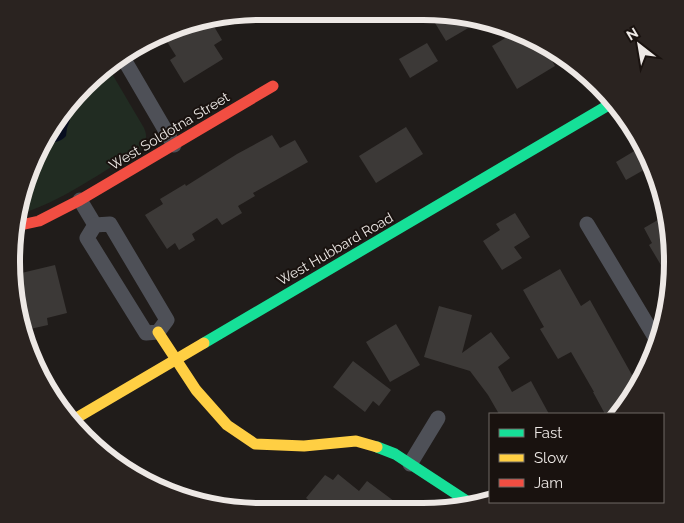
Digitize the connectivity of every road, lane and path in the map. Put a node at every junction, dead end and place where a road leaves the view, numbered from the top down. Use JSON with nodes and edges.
{"nodes":[{"id":1,"x":126,"y":62,"type":"edge"},
{"id":2,"x":273,"y":86,"type":"dead end"},
{"id":3,"x":607,"y":106,"type":"edge"},
{"id":4,"x":174,"y":145,"type":"junction"},
{"id":5,"x":80,"y":200,"type":"junction"},
{"id":6,"x":586,"y":224,"type":"dead end"},
{"id":7,"x":23,"y":225,"type":"edge"},
{"id":8,"x":95,"y":225,"type":"junction"},
{"id":9,"x":158,"y":332,"type":"junction"},
{"id":10,"x":653,"y":334,"type":"edge"},
{"id":11,"x":176,"y":360,"type":"junction"},
{"id":12,"x":77,"y":418,"type":"edge"},
{"id":13,"x":438,"y":418,"type":"dead end"},
{"id":14,"x":410,"y":464,"type":"junction"},
{"id":15,"x":464,"y":499,"type":"edge"}],
"edges":[{"from":1,"to":4,"type":"street"},
{"from":2,"to":4,"type":"street","name":"West Soldotna Street"},
{"from":3,"to":11,"type":"street","name":"West Hubbard Road"},
{"from":4,"to":5,"type":"street","name":"West Soldotna Street"},
{"from":5,"to":7,"type":"street","name":"West Soldotna Street"},
{"from":5,"to":8,"type":"street"},
{"from":6,"to":10,"type":"street"},
{"from":8,"to":9,"type":"street"},
{"from":8,"to":9,"type":"street"},
{"from":9,"to":11,"type":"street"},
{"from":11,"to":12,"type":"street","name":"West Hubbard Road"},
{"from":11,"to":14,"type":"street"},
{"from":13,"to":14,"type":"street"},
{"from":14,"to":15,"type":"street"}]}
